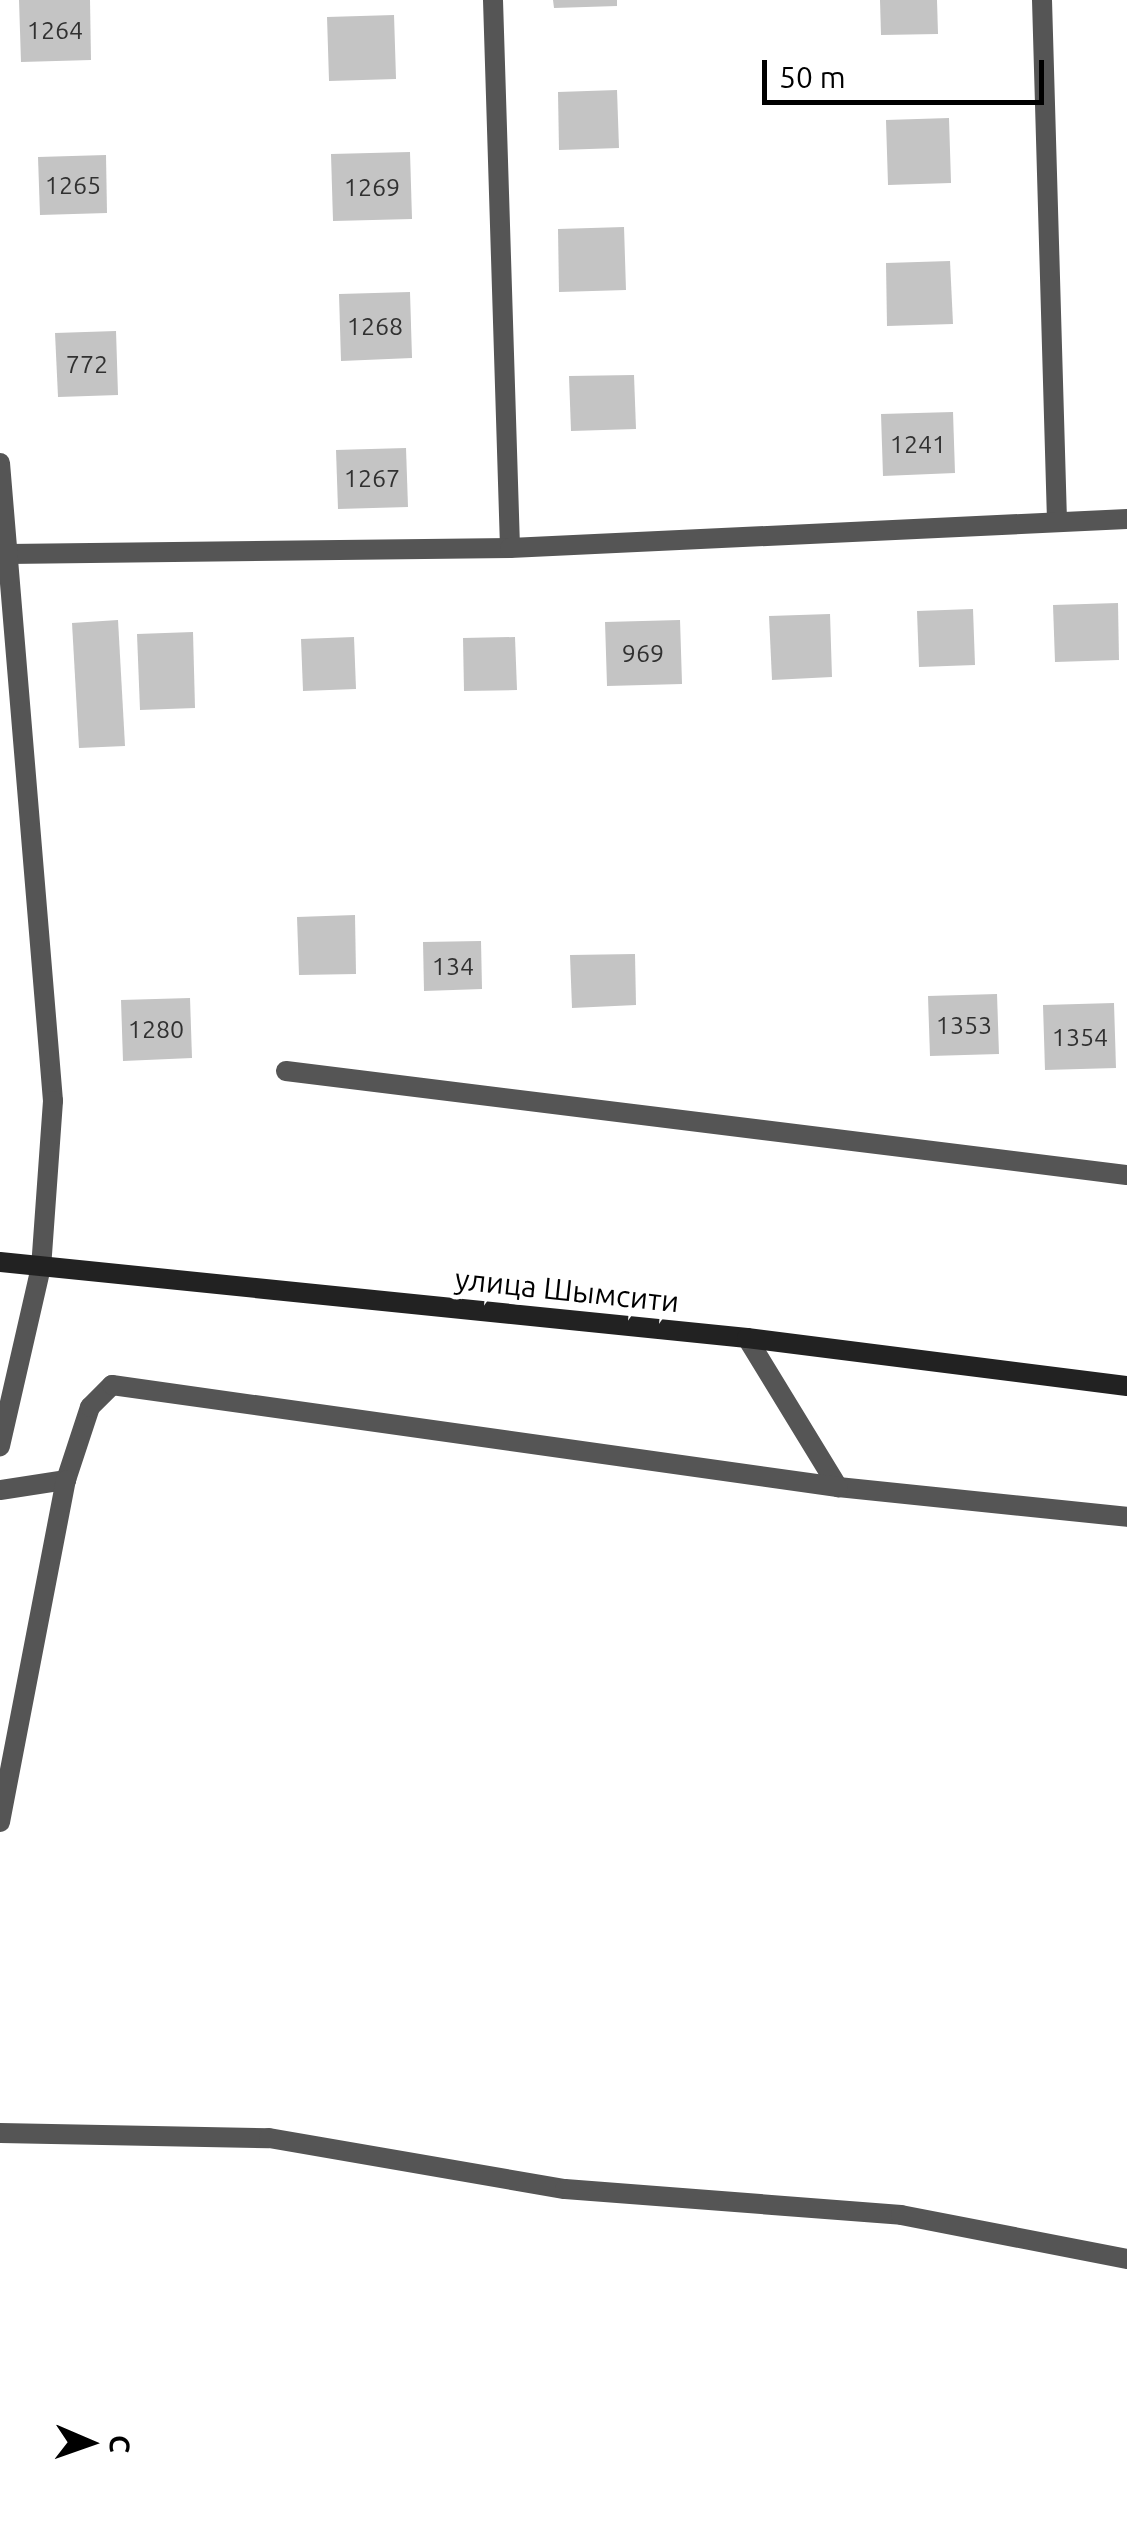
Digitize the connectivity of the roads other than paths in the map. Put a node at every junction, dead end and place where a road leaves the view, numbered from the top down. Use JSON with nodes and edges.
{"nodes":[{"id":1,"x":493,"y":0,"type":"edge"},
{"id":2,"x":1042,"y":0,"type":"edge"},
{"id":3,"x":0,"y":463,"type":"edge"},
{"id":4,"x":1127,"y":519,"type":"edge"},
{"id":5,"x":1057,"y":521,"type":"junction"},
{"id":6,"x":510,"y":548,"type":"junction"},
{"id":7,"x":8,"y":554,"type":"junction"},
{"id":8,"x":286,"y":1071,"type":"dead end"},
{"id":9,"x":1127,"y":1175,"type":"edge"},
{"id":10,"x":0,"y":1262,"type":"edge"},
{"id":11,"x":41,"y":1268,"type":"junction"},
{"id":12,"x":747,"y":1338,"type":"junction"},
{"id":13,"x":1127,"y":1386,"type":"edge"},
{"id":14,"x":0,"y":1446,"type":"edge"},
{"id":15,"x":66,"y":1480,"type":"junction"},
{"id":16,"x":838,"y":1487,"type":"junction"},
{"id":17,"x":0,"y":1490,"type":"edge"},
{"id":18,"x":1127,"y":1516,"type":"edge"},
{"id":19,"x":0,"y":1822,"type":"edge"},
{"id":20,"x":0,"y":2133,"type":"edge"},
{"id":21,"x":1127,"y":2259,"type":"edge"}],
"edges":[{"from":1,"to":6,"type":"street"},
{"from":2,"to":5,"type":"street"},
{"from":3,"to":7,"type":"street"},
{"from":4,"to":5,"type":"street"},
{"from":5,"to":6,"type":"street"},
{"from":6,"to":7,"type":"street"},
{"from":7,"to":11,"type":"street"},
{"from":8,"to":9,"type":"street"},
{"from":10,"to":11,"type":"main road","name":"улица Шымсити"},
{"from":11,"to":12,"type":"main road","name":"улица Шымсити"},
{"from":11,"to":14,"type":"street"},
{"from":12,"to":13,"type":"main road","name":"улица Шымсити"},
{"from":12,"to":16,"type":"street"},
{"from":15,"to":16,"type":"street"},
{"from":15,"to":17,"type":"street"},
{"from":15,"to":19,"type":"street"},
{"from":16,"to":18,"type":"street"},
{"from":20,"to":21,"type":"street"}]}
